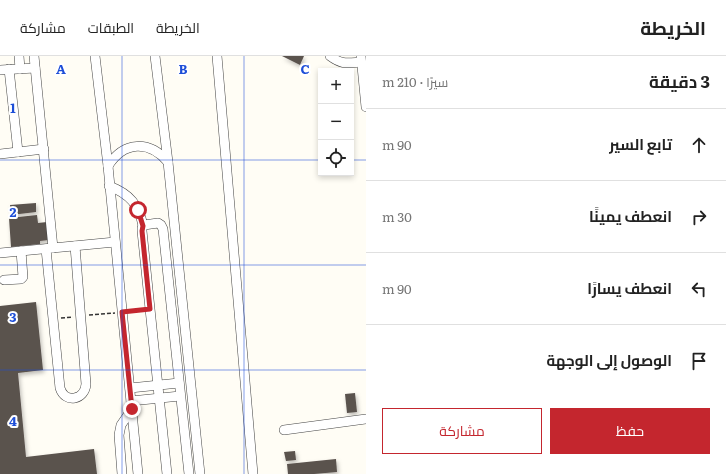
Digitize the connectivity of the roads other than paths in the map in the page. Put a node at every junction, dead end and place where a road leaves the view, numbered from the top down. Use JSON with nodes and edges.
{"nodes":[{"id":1,"x":19,"y":56,"type":"edge"},
{"id":2,"x":34,"y":56,"type":"edge"},
{"id":3,"x":95,"y":56,"type":"edge"},
{"id":4,"x":156,"y":56,"type":"edge"},
{"id":5,"x":217,"y":56,"type":"edge"},
{"id":6,"x":330,"y":56,"type":"edge"},
{"id":7,"x":363,"y":65,"type":"edge"},
{"id":8,"x":35,"y":68,"type":"junction"},
{"id":9,"x":20,"y":69,"type":"junction"},
{"id":10,"x":5,"y":70,"type":"edge"},
{"id":11,"x":366,"y":107,"type":"edge"},
{"id":12,"x":44,"y":149,"type":"junction"},
{"id":13,"x":18,"y":152,"type":"junction"},
{"id":14,"x":0,"y":154,"type":"edge"},
{"id":15,"x":168,"y":162,"type":"junction"},
{"id":16,"x":108,"y":166,"type":"junction"},
{"id":17,"x":109,"y":186,"type":"junction"},
{"id":18,"x":143,"y":226,"type":"junction"},
{"id":19,"x":115,"y":242,"type":"junction"},
{"id":20,"x":75,"y":246,"type":"junction"},
{"id":21,"x":50,"y":249,"type":"junction"},
{"id":22,"x":21,"y":251,"type":"junction"},
{"id":23,"x":0,"y":253,"type":"edge"},
{"id":24,"x":4,"y":280,"type":"dead end"},
{"id":25,"x":179,"y":383,"type":"junction"},
{"id":26,"x":159,"y":385,"type":"junction"},
{"id":27,"x":130,"y":388,"type":"junction"},
{"id":28,"x":180,"y":396,"type":"junction"},
{"id":29,"x":160,"y":398,"type":"junction"},
{"id":30,"x":131,"y":405,"type":"junction"},
{"id":31,"x":366,"y":419,"type":"edge"},
{"id":32,"x":284,"y":430,"type":"dead end"},
{"id":33,"x":122,"y":474,"type":"edge"},
{"id":34,"x":138,"y":474,"type":"edge"},
{"id":35,"x":167,"y":474,"type":"edge"},
{"id":36,"x":189,"y":474,"type":"edge"},
{"id":37,"x":200,"y":474,"type":"edge"},
{"id":38,"x":254,"y":474,"type":"edge"}],
"edges":[{"from":1,"to":9,"type":"street"},
{"from":2,"to":8,"type":"street"},
{"from":3,"to":16,"type":"street"},
{"from":4,"to":15,"type":"street"},
{"from":5,"to":38,"type":"street"},
{"from":6,"to":7,"type":"street"},
{"from":7,"to":11,"type":"street"},
{"from":8,"to":9,"type":"street"},
{"from":8,"to":12,"type":"street"},
{"from":9,"to":10,"type":"street"},
{"from":10,"to":13,"type":"street"},
{"from":12,"to":13,"type":"street"},
{"from":12,"to":21,"type":"street"},
{"from":13,"to":14,"type":"street"},
{"from":15,"to":16,"type":"street"},
{"from":15,"to":37,"type":"street"},
{"from":16,"to":17,"type":"street"},
{"from":17,"to":18,"type":"street"},
{"from":17,"to":19,"type":"street"},
{"from":18,"to":25,"type":"street"},
{"from":18,"to":26,"type":"street"},
{"from":19,"to":20,"type":"street"},
{"from":19,"to":27,"type":"street"},
{"from":20,"to":21,"type":"street"},
{"from":20,"to":21,"type":"street"},
{"from":21,"to":22,"type":"street"},
{"from":22,"to":23,"type":"street"},
{"from":22,"to":24,"type":"street"},
{"from":25,"to":26,"type":"street"},
{"from":25,"to":28,"type":"street"},
{"from":26,"to":27,"type":"street"},
{"from":26,"to":29,"type":"street"},
{"from":27,"to":30,"type":"street"},
{"from":28,"to":29,"type":"street"},
{"from":28,"to":36,"type":"street"},
{"from":29,"to":30,"type":"street"},
{"from":29,"to":35,"type":"street"},
{"from":30,"to":33,"type":"street"},
{"from":30,"to":34,"type":"street"},
{"from":31,"to":32,"type":"street"}]}
